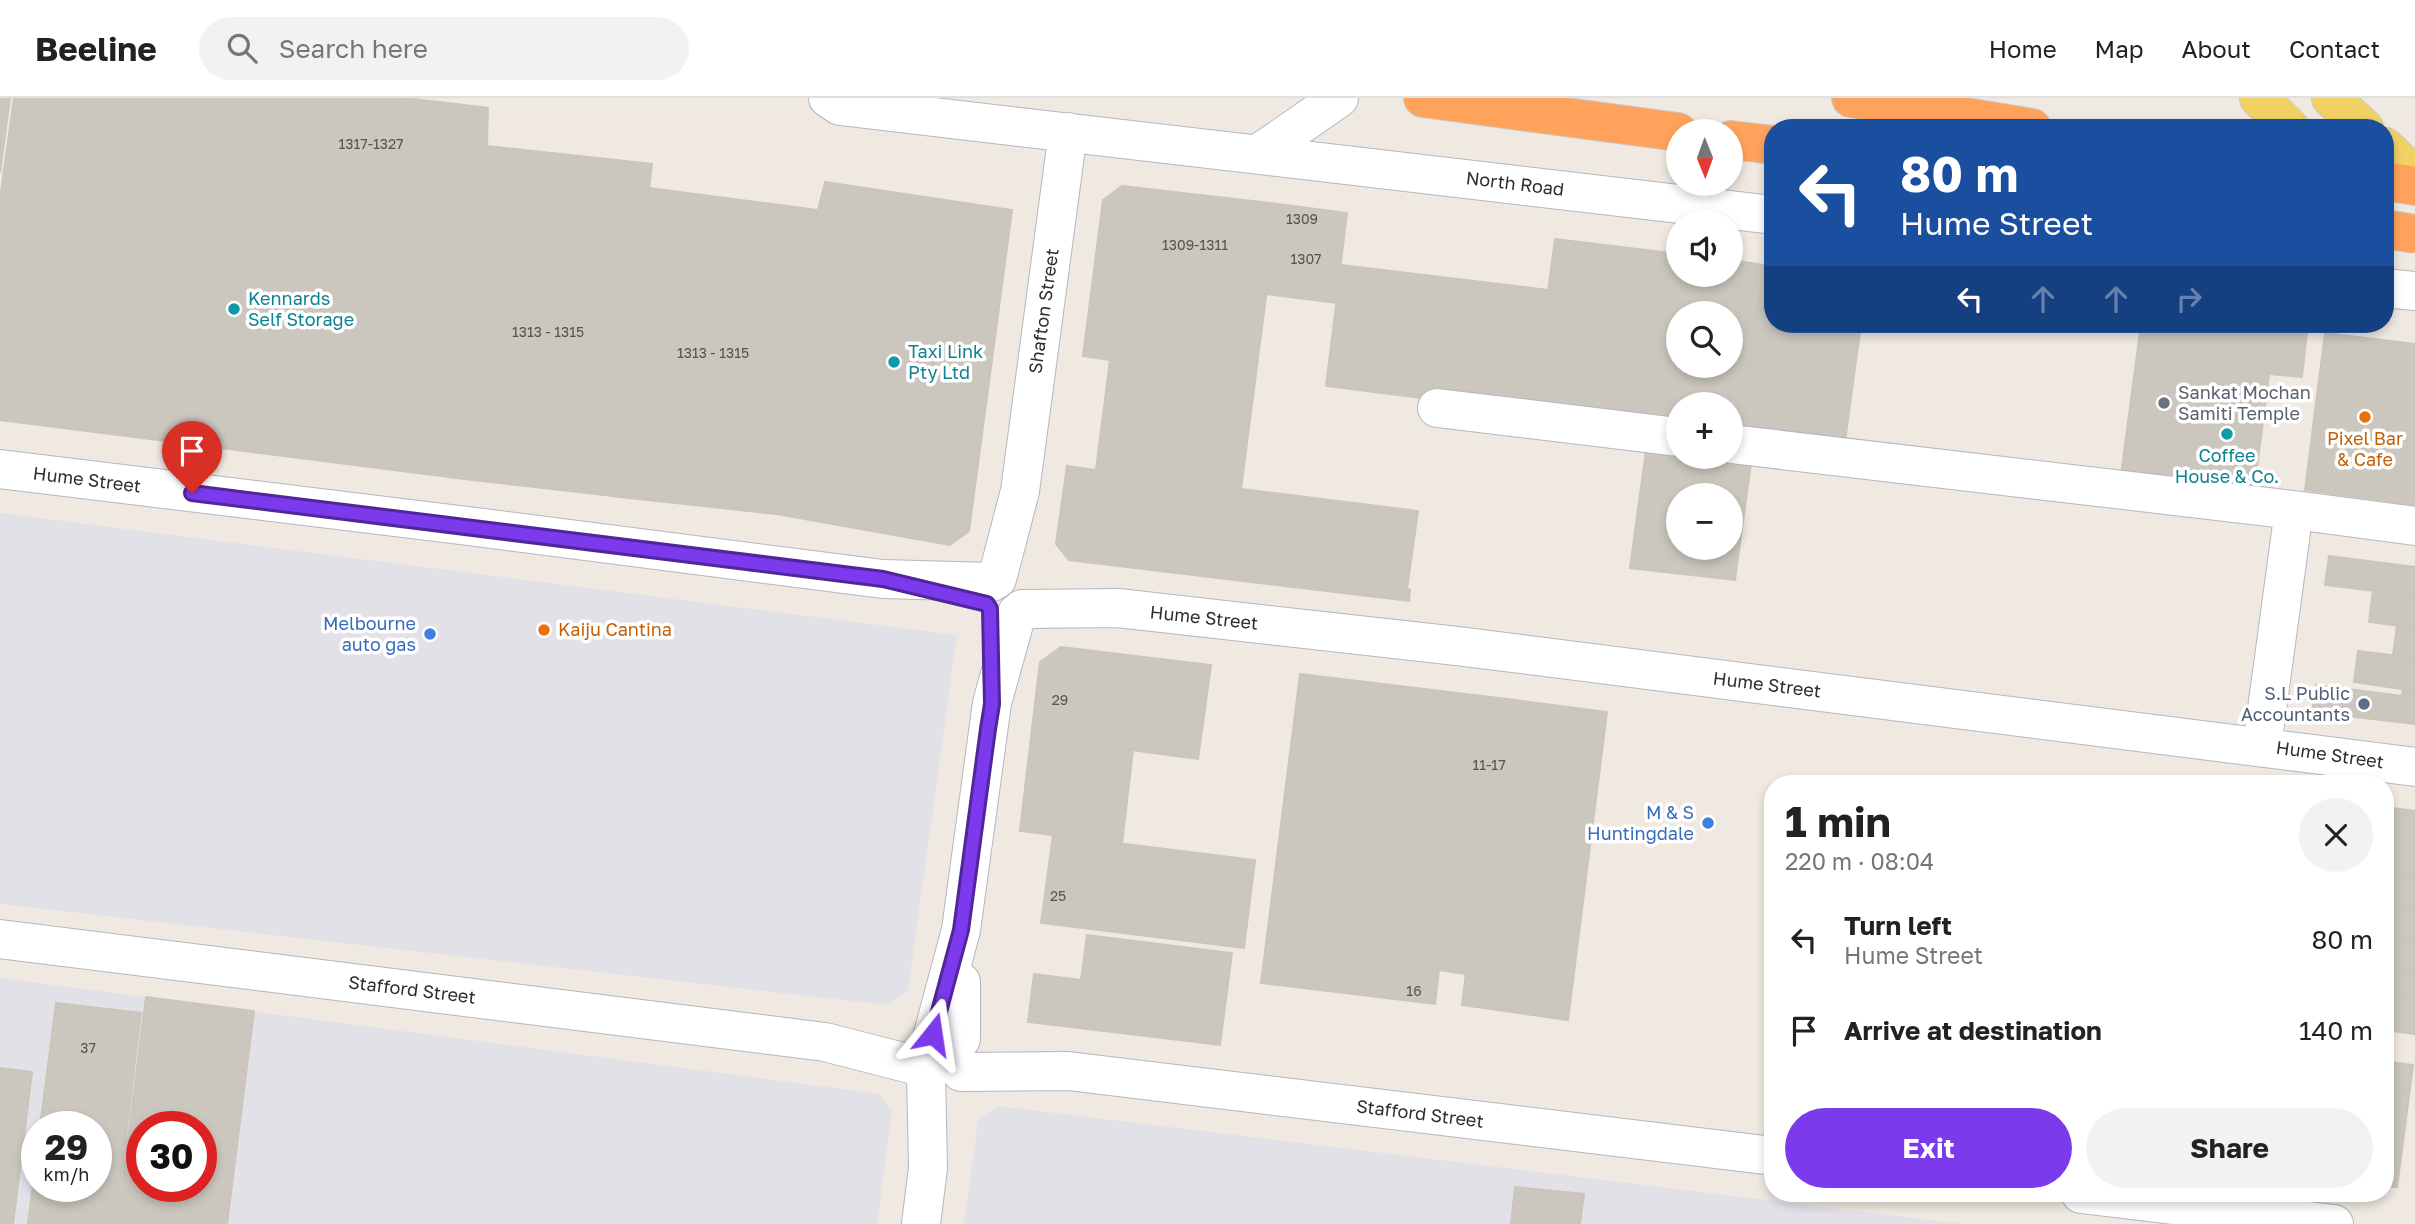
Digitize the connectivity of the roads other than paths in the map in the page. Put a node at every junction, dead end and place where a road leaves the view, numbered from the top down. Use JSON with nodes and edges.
{"nodes":[{"id":1,"x":828,"y":98,"type":"edge"},
{"id":2,"x":1339,"y":98,"type":"edge"},
{"id":3,"x":1423,"y":98,"type":"edge"},
{"id":4,"x":1851,"y":98,"type":"edge"},
{"id":5,"x":2259,"y":98,"type":"edge"},
{"id":6,"x":2331,"y":98,"type":"edge"},
{"id":7,"x":1978,"y":119,"type":"edge"},
{"id":8,"x":2281,"y":119,"type":"edge"},
{"id":9,"x":2354,"y":119,"type":"edge"},
{"id":10,"x":1666,"y":130,"type":"edge"},
{"id":11,"x":1068,"y":132,"type":"junction"},
{"id":12,"x":1743,"y":141,"type":"edge"},
{"id":13,"x":1764,"y":144,"type":"edge"},
{"id":14,"x":1258,"y":154,"type":"junction"},
{"id":15,"x":2394,"y":156,"type":"edge"},
{"id":16,"x":2415,"y":176,"type":"edge"},
{"id":17,"x":2394,"y":182,"type":"edge"},
{"id":18,"x":2415,"y":186,"type":"edge"},
{"id":19,"x":1764,"y":214,"type":"edge"},
{"id":20,"x":2394,"y":227,"type":"edge"},
{"id":21,"x":2394,"y":230,"type":"edge"},
{"id":22,"x":2415,"y":234,"type":"edge"},
{"id":23,"x":2415,"y":247,"type":"edge"},
{"id":24,"x":2394,"y":289,"type":"edge"},
{"id":25,"x":2415,"y":291,"type":"edge"},
{"id":26,"x":1437,"y":408,"type":"dead end"},
{"id":27,"x":1666,"y":436,"type":"edge"},
{"id":28,"x":1743,"y":445,"type":"edge"},
{"id":29,"x":0,"y":469,"type":"edge"},
{"id":30,"x":2294,"y":510,"type":"junction"},
{"id":31,"x":2415,"y":526,"type":"edge"},
{"id":32,"x":1006,"y":595,"type":"junction"},
{"id":33,"x":2262,"y":746,"type":"junction"},
{"id":34,"x":2415,"y":767,"type":"edge"},
{"id":35,"x":0,"y":939,"type":"edge"},
{"id":36,"x":944,"y":1056,"type":"junction"},
{"id":37,"x":1764,"y":1155,"type":"edge"},
{"id":38,"x":2148,"y":1202,"type":"edge"},
{"id":39,"x":921,"y":1224,"type":"edge"},
{"id":40,"x":2334,"y":1224,"type":"edge"}],
"edges":[{"from":1,"to":11,"type":"street","name":"North Road"},
{"from":2,"to":14,"type":"street"},
{"from":3,"to":10,"type":"highway"},
{"from":4,"to":7,"type":"highway"},
{"from":5,"to":8,"type":"main road"},
{"from":6,"to":9,"type":"main road"},
{"from":11,"to":14,"type":"street","name":"North Road"},
{"from":11,"to":32,"type":"street","name":"Shafton Street"},
{"from":12,"to":13,"type":"highway"},
{"from":14,"to":19,"type":"street","name":"North Road"},
{"from":15,"to":16,"type":"main road"},
{"from":17,"to":18,"type":"highway"},
{"from":20,"to":23,"type":"main road"},
{"from":21,"to":22,"type":"highway","bridge":true},
{"from":24,"to":25,"type":"street"},
{"from":26,"to":27,"type":"street"},
{"from":28,"to":30,"type":"street"},
{"from":29,"to":32,"type":"street","name":"Hume Street"},
{"from":30,"to":31,"type":"street"},
{"from":30,"to":33,"type":"street"},
{"from":32,"to":33,"type":"street","name":"Hume Street"},
{"from":32,"to":36,"type":"street","name":"Shafton Street"},
{"from":33,"to":34,"type":"street","name":"Hume Street"},
{"from":35,"to":36,"type":"street","name":"Stafford Street"},
{"from":36,"to":37,"type":"street","name":"Stafford Street"},
{"from":36,"to":39,"type":"street","name":"Shafton Street"},
{"from":38,"to":40,"type":"street"}]}
